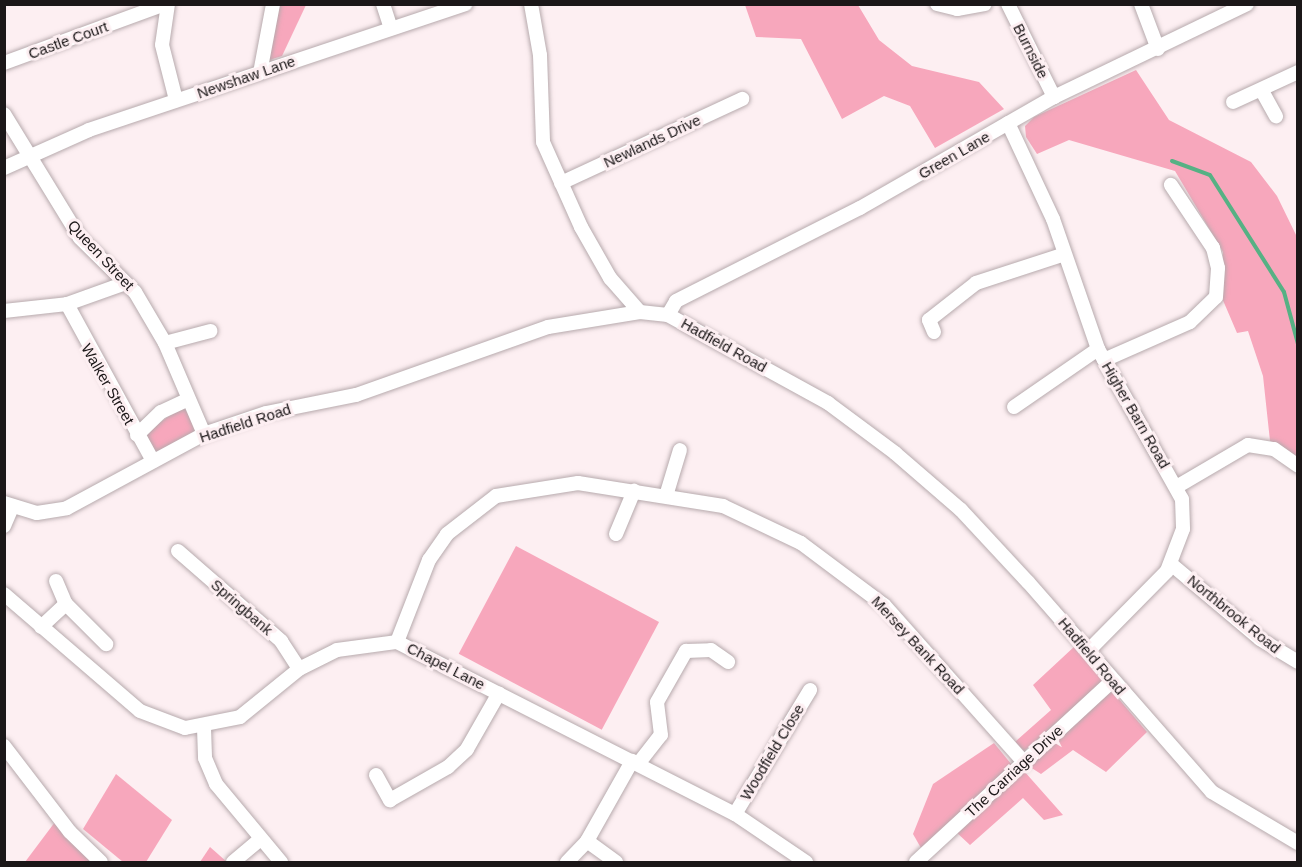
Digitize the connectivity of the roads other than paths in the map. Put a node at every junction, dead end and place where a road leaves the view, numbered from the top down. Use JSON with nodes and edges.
{"nodes":[{"id":1,"x":166,"y":4,"type":"edge"},
{"id":2,"x":273,"y":4,"type":"edge"},
{"id":3,"x":383,"y":4,"type":"edge"},
{"id":4,"x":465,"y":4,"type":"edge"},
{"id":5,"x":531,"y":4,"type":"edge"},
{"id":6,"x":937,"y":4,"type":"edge"},
{"id":7,"x":986,"y":4,"type":"edge"},
{"id":8,"x":1008,"y":4,"type":"edge"},
{"id":9,"x":1141,"y":4,"type":"edge"},
{"id":10,"x":1247,"y":4,"type":"edge"},
{"id":11,"x":390,"y":27,"type":"junction"},
{"id":12,"x":1158,"y":49,"type":"junction"},
{"id":13,"x":4,"y":63,"type":"edge"},
{"id":14,"x":1298,"y":72,"type":"edge"},
{"id":15,"x":260,"y":73,"type":"junction"},
{"id":16,"x":1262,"y":91,"type":"junction"},
{"id":17,"x":1054,"y":97,"type":"junction"},
{"id":18,"x":742,"y":99,"type":"dead end"},
{"id":19,"x":176,"y":100,"type":"junction"},
{"id":20,"x":1233,"y":102,"type":"dead end"},
{"id":21,"x":4,"y":114,"type":"edge"},
{"id":22,"x":1276,"y":116,"type":"dead end"},
{"id":23,"x":1008,"y":123,"type":"junction"},
{"id":24,"x":29,"y":156,"type":"junction"},
{"id":25,"x":4,"y":168,"type":"edge"},
{"id":26,"x":561,"y":183,"type":"junction"},
{"id":27,"x":1171,"y":185,"type":"dead end"},
{"id":28,"x":1062,"y":255,"type":"junction"},
{"id":29,"x":123,"y":284,"type":"junction"},
{"id":30,"x":67,"y":304,"type":"junction"},
{"id":31,"x":4,"y":311,"type":"edge"},
{"id":32,"x":640,"y":312,"type":"junction"},
{"id":33,"x":668,"y":315,"type":"junction"},
{"id":34,"x":210,"y":330,"type":"dead end"},
{"id":35,"x":934,"y":332,"type":"dead end"},
{"id":36,"x":165,"y":343,"type":"junction"},
{"id":37,"x":1101,"y":355,"type":"junction"},
{"id":38,"x":187,"y":400,"type":"junction"},
{"id":39,"x":1014,"y":407,"type":"dead end"},
{"id":40,"x":204,"y":434,"type":"junction"},
{"id":41,"x":137,"y":435,"type":"junction"},
{"id":42,"x":680,"y":450,"type":"dead end"},
{"id":43,"x":153,"y":461,"type":"junction"},
{"id":44,"x":1298,"y":466,"type":"edge"},
{"id":45,"x":1178,"y":486,"type":"junction"},
{"id":46,"x":634,"y":491,"type":"junction"},
{"id":47,"x":666,"y":496,"type":"junction"},
{"id":48,"x":8,"y":505,"type":"edge"},
{"id":49,"x":4,"y":526,"type":"edge"},
{"id":50,"x":616,"y":534,"type":"dead end"},
{"id":51,"x":178,"y":551,"type":"dead end"},
{"id":52,"x":1171,"y":564,"type":"junction"},
{"id":53,"x":56,"y":581,"type":"dead end"},
{"id":54,"x":4,"y":594,"type":"edge"},
{"id":55,"x":66,"y":604,"type":"junction"},
{"id":56,"x":41,"y":627,"type":"junction"},
{"id":57,"x":397,"y":642,"type":"junction"},
{"id":58,"x":106,"y":644,"type":"dead end"},
{"id":59,"x":1088,"y":651,"type":"junction"},
{"id":60,"x":728,"y":662,"type":"dead end"},
{"id":61,"x":1298,"y":662,"type":"edge"},
{"id":62,"x":299,"y":669,"type":"junction"},
{"id":63,"x":1113,"y":681,"type":"junction"},
{"id":64,"x":810,"y":690,"type":"dead end"},
{"id":65,"x":499,"y":693,"type":"junction"},
{"id":66,"x":204,"y":728,"type":"junction"},
{"id":67,"x":4,"y":746,"type":"edge"},
{"id":68,"x":1023,"y":761,"type":"junction"},
{"id":69,"x":635,"y":762,"type":"junction"},
{"id":70,"x":376,"y":775,"type":"dead end"},
{"id":71,"x":735,"y":814,"type":"junction"},
{"id":72,"x":258,"y":841,"type":"junction"},
{"id":73,"x":587,"y":841,"type":"junction"},
{"id":74,"x":1298,"y":843,"type":"edge"},
{"id":75,"x":101,"y":862,"type":"edge"},
{"id":76,"x":233,"y":862,"type":"edge"},
{"id":77,"x":281,"y":862,"type":"edge"},
{"id":78,"x":567,"y":862,"type":"edge"},
{"id":79,"x":616,"y":862,"type":"edge"},
{"id":80,"x":806,"y":862,"type":"edge"},
{"id":81,"x":916,"y":862,"type":"edge"}],
"edges":[{"from":1,"to":13,"type":"street","name":"Castle Court"},
{"from":1,"to":19,"type":"street"},
{"from":2,"to":15,"type":"street"},
{"from":3,"to":11,"type":"street"},
{"from":4,"to":11,"type":"street","name":"Newshaw Lane"},
{"from":5,"to":26,"type":"street"},
{"from":6,"to":7,"type":"street"},
{"from":8,"to":17,"type":"street","name":"Burnside"},
{"from":9,"to":12,"type":"street"},
{"from":10,"to":12,"type":"street","name":"Green Lane"},
{"from":11,"to":15,"type":"street","name":"Newshaw Lane"},
{"from":12,"to":17,"type":"street","name":"Green Lane"},
{"from":14,"to":16,"type":"street"},
{"from":15,"to":19,"type":"street","name":"Newshaw Lane"},
{"from":16,"to":20,"type":"street"},
{"from":16,"to":22,"type":"street"},
{"from":17,"to":23,"type":"street","name":"Green Lane"},
{"from":18,"to":26,"type":"street","name":"Newlands Drive"},
{"from":19,"to":24,"type":"street","name":"Newshaw Lane"},
{"from":21,"to":24,"type":"street","name":"Queen Street"},
{"from":23,"to":28,"type":"street","name":"Higher Barn Road"},
{"from":23,"to":33,"type":"street","name":"Green Lane"},
{"from":24,"to":25,"type":"street","name":"Newshaw Lane"},
{"from":24,"to":29,"type":"street","name":"Queen Street"},
{"from":26,"to":32,"type":"street"},
{"from":27,"to":37,"type":"street"},
{"from":28,"to":35,"type":"street"},
{"from":28,"to":37,"type":"street","name":"Higher Barn Road"},
{"from":29,"to":30,"type":"street"},
{"from":29,"to":36,"type":"street","name":"Queen Street"},
{"from":30,"to":31,"type":"street"},
{"from":30,"to":41,"type":"street","name":"Walker Street"},
{"from":32,"to":33,"type":"street","name":"Hadfield Road"},
{"from":32,"to":40,"type":"street","name":"Hadfield Road"},
{"from":33,"to":59,"type":"street","name":"Hadfield Road"},
{"from":34,"to":36,"type":"street"},
{"from":36,"to":38,"type":"street","name":"Queen Street"},
{"from":37,"to":39,"type":"street"},
{"from":37,"to":45,"type":"street","name":"Higher Barn Road"},
{"from":38,"to":40,"type":"street","name":"Queen Street"},
{"from":38,"to":41,"type":"street"},
{"from":40,"to":43,"type":"street","name":"Hadfield Road"},
{"from":41,"to":43,"type":"street","name":"Walker Street"},
{"from":42,"to":47,"type":"street"},
{"from":43,"to":48,"type":"street","name":"Hadfield Road"},
{"from":44,"to":45,"type":"street"},
{"from":45,"to":52,"type":"street","name":"Higher Barn Road"},
{"from":46,"to":47,"type":"street","name":"Mersey Bank Road"},
{"from":46,"to":50,"type":"street"},
{"from":46,"to":57,"type":"street","name":"Mersey Bank Road"},
{"from":47,"to":68,"type":"street","name":"Mersey Bank Road"},
{"from":48,"to":49,"type":"street"},
{"from":51,"to":62,"type":"street","name":"Springbank"},
{"from":52,"to":59,"type":"street","name":"Higher Barn Road"},
{"from":52,"to":61,"type":"street","name":"Northbrook Road"},
{"from":53,"to":55,"type":"street"},
{"from":54,"to":56,"type":"street","name":"Chapel Lane"},
{"from":55,"to":56,"type":"street"},
{"from":55,"to":58,"type":"street"},
{"from":56,"to":66,"type":"street","name":"Chapel Lane"},
{"from":57,"to":62,"type":"street","name":"Chapel Lane"},
{"from":57,"to":65,"type":"street","name":"Chapel Lane"},
{"from":59,"to":63,"type":"street","name":"Hadfield Road"},
{"from":60,"to":69,"type":"street"},
{"from":62,"to":66,"type":"street","name":"Chapel Lane"},
{"from":63,"to":68,"type":"street","name":"The Carriage Drive"},
{"from":63,"to":74,"type":"street","name":"Hadfield Road"},
{"from":64,"to":71,"type":"street","name":"Woodfield Close"},
{"from":65,"to":69,"type":"street","name":"Chapel Lane"},
{"from":65,"to":70,"type":"street"},
{"from":66,"to":72,"type":"street"},
{"from":67,"to":75,"type":"street"},
{"from":68,"to":81,"type":"street","name":"The Carriage Drive"},
{"from":69,"to":71,"type":"street","name":"Chapel Lane"},
{"from":69,"to":73,"type":"street"},
{"from":71,"to":80,"type":"street","name":"Chapel Lane"},
{"from":72,"to":76,"type":"street"},
{"from":72,"to":77,"type":"street"},
{"from":73,"to":78,"type":"street"},
{"from":73,"to":79,"type":"street"}]}
